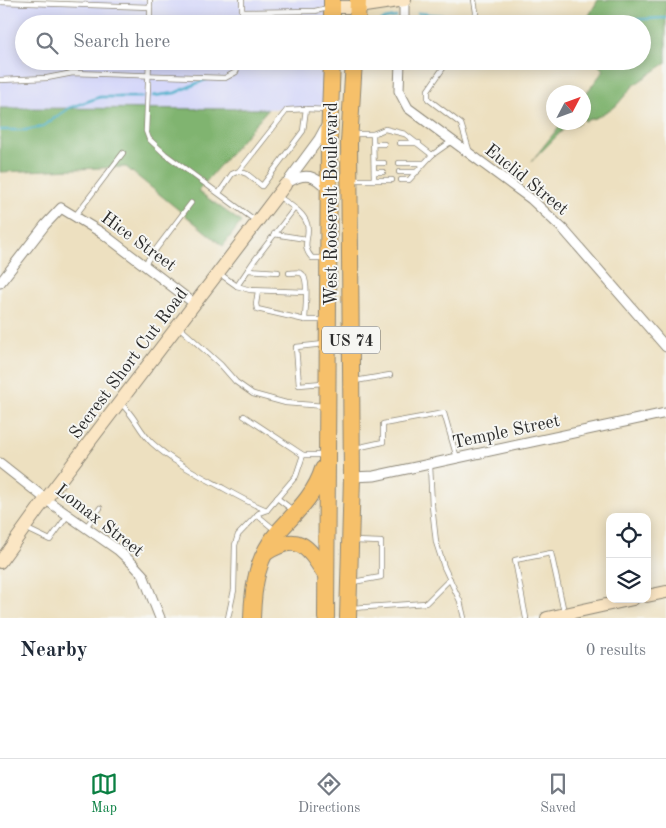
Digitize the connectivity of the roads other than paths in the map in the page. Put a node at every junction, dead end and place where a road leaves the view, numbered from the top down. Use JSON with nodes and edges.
{"nodes":[{"id":1,"x":150,"y":0,"type":"edge"},
{"id":2,"x":242,"y":0,"type":"edge"},
{"id":3,"x":404,"y":0,"type":"edge"},
{"id":4,"x":474,"y":0,"type":"edge"},
{"id":5,"x":0,"y":2,"type":"edge"},
{"id":6,"x":331,"y":3,"type":"edge"},
{"id":7,"x":358,"y":4,"type":"edge"},
{"id":8,"x":150,"y":7,"type":"junction"},
{"id":9,"x":242,"y":12,"type":"joint"},
{"id":10,"x":150,"y":15,"type":"edge"},
{"id":11,"x":404,"y":15,"type":"edge"},
{"id":12,"x":476,"y":15,"type":"edge"},
{"id":13,"x":149,"y":70,"type":"edge"},
{"id":14,"x":237,"y":70,"type":"edge"},
{"id":15,"x":332,"y":70,"type":"edge"},
{"id":16,"x":353,"y":70,"type":"edge"},
{"id":17,"x":400,"y":70,"type":"edge"},
{"id":18,"x":442,"y":70,"type":"edge"},
{"id":19,"x":149,"y":76,"type":"junction"},
{"id":20,"x":0,"y":80,"type":"edge"},
{"id":21,"x":306,"y":109,"type":"junction"},
{"id":22,"x":330,"y":113,"type":"junction"},
{"id":23,"x":373,"y":134,"type":"junction"},
{"id":24,"x":349,"y":135,"type":"junction"},
{"id":25,"x":452,"y":141,"type":"junction"},
{"id":26,"x":400,"y":143,"type":"dead end"},
{"id":27,"x":418,"y":143,"type":"junction"},
{"id":28,"x":374,"y":144,"type":"junction"},
{"id":29,"x":384,"y":144,"type":"dead end"},
{"id":30,"x":123,"y":153,"type":"dead end"},
{"id":31,"x":432,"y":155,"type":"junction"},
{"id":32,"x":470,"y":155,"type":"junction"},
{"id":33,"x":374,"y":163,"type":"junction"},
{"id":34,"x":384,"y":163,"type":"dead end"},
{"id":35,"x":400,"y":163,"type":"dead end"},
{"id":36,"x":424,"y":163,"type":"junction"},
{"id":37,"x":239,"y":171,"type":"junction"},
{"id":38,"x":374,"y":172,"type":"junction"},
{"id":39,"x":384,"y":172,"type":"dead end"},
{"id":40,"x":399,"y":172,"type":"dead end"},
{"id":41,"x":417,"y":172,"type":"junction"},
{"id":42,"x":349,"y":180,"type":"junction"},
{"id":43,"x":374,"y":180,"type":"junction"},
{"id":44,"x":392,"y":180,"type":"dead end"},
{"id":45,"x":401,"y":180,"type":"dead end"},
{"id":46,"x":285,"y":185,"type":"junction"},
{"id":47,"x":329,"y":190,"type":"junction"},
{"id":48,"x":219,"y":193,"type":"junction"},
{"id":49,"x":277,"y":196,"type":"junction"},
{"id":50,"x":192,"y":203,"type":"dead end"},
{"id":51,"x":294,"y":209,"type":"junction"},
{"id":52,"x":75,"y":216,"type":"junction"},
{"id":53,"x":257,"y":222,"type":"junction"},
{"id":54,"x":274,"y":234,"type":"junction"},
{"id":55,"x":306,"y":239,"type":"junction"},
{"id":56,"x":328,"y":258,"type":"junction"},
{"id":57,"x":144,"y":265,"type":"junction"},
{"id":58,"x":248,"y":270,"type":"junction"},
{"id":59,"x":278,"y":272,"type":"dead end"},
{"id":60,"x":219,"y":273,"type":"junction"},
{"id":61,"x":289,"y":273,"type":"dead end"},
{"id":62,"x":0,"y":283,"type":"edge"},
{"id":63,"x":237,"y":286,"type":"junction"},
{"id":64,"x":258,"y":291,"type":"junction"},
{"id":65,"x":306,"y":292,"type":"junction"},
{"id":66,"x":196,"y":304,"type":"junction"},
{"id":67,"x":305,"y":320,"type":"junction"},
{"id":68,"x":328,"y":320,"type":"junction"},
{"id":69,"x":178,"y":327,"type":"junction"},
{"id":70,"x":328,"y":344,"type":"junction"},
{"id":71,"x":666,"y":347,"type":"edge"},
{"id":72,"x":390,"y":375,"type":"dead end"},
{"id":73,"x":351,"y":381,"type":"junction"},
{"id":74,"x":327,"y":383,"type":"junction"},
{"id":75,"x":120,"y":403,"type":"junction"},
{"id":76,"x":327,"y":406,"type":"junction"},
{"id":77,"x":666,"y":413,"type":"edge"},
{"id":78,"x":244,"y":416,"type":"dead end"},
{"id":79,"x":352,"y":449,"type":"junction"},
{"id":80,"x":303,"y":454,"type":"junction"},
{"id":81,"x":327,"y":457,"type":"junction"},
{"id":82,"x":457,"y":458,"type":"junction"},
{"id":83,"x":0,"y":462,"type":"edge"},
{"id":84,"x":430,"y":464,"type":"junction"},
{"id":85,"x":352,"y":477,"type":"junction"},
{"id":86,"x":277,"y":498,"type":"junction"},
{"id":87,"x":46,"y":499,"type":"junction"},
{"id":88,"x":100,"y":508,"type":"dead end"},
{"id":89,"x":267,"y":510,"type":"junction"},
{"id":90,"x":68,"y":515,"type":"junction"},
{"id":91,"x":257,"y":515,"type":"junction"},
{"id":92,"x":295,"y":515,"type":"junction"},
{"id":93,"x":86,"y":527,"type":"junction"},
{"id":94,"x":25,"y":528,"type":"junction"},
{"id":95,"x":278,"y":539,"type":"junction"},
{"id":96,"x":350,"y":541,"type":"junction"},
{"id":97,"x":0,"y":562,"type":"edge"},
{"id":98,"x":326,"y":575,"type":"junction"},
{"id":99,"x":450,"y":579,"type":"junction"},
{"id":100,"x":349,"y":583,"type":"junction"},
{"id":101,"x":666,"y":592,"type":"edge"},
{"id":102,"x":651,"y":595,"type":"edge"},
{"id":103,"x":615,"y":603,"type":"edge"},
{"id":104,"x":348,"y":613,"type":"edge"},
{"id":105,"x":557,"y":616,"type":"edge"},
{"id":106,"x":160,"y":618,"type":"edge"},
{"id":107,"x":228,"y":618,"type":"edge"},
{"id":108,"x":252,"y":618,"type":"edge"},
{"id":109,"x":326,"y":618,"type":"edge"},
{"id":110,"x":464,"y":618,"type":"edge"},
{"id":111,"x":526,"y":618,"type":"edge"}],
"edges":[{"from":1,"to":8,"type":"lane"},
{"from":2,"to":9,"type":"lane"},
{"from":3,"to":7,"type":"street"},
{"from":3,"to":11,"type":"street"},
{"from":4,"to":12,"type":"lane"},
{"from":5,"to":8,"type":"lane"},
{"from":6,"to":7,"type":"street"},
{"from":6,"to":9,"type":"lane"},
{"from":8,"to":10,"type":"lane"},
{"from":13,"to":19,"type":"lane"},
{"from":14,"to":19,"type":"lane"},
{"from":15,"to":22,"type":"highway","name":"West Roosevelt Boulevard","number":"US 74"},
{"from":16,"to":24,"type":"highway","name":"West Roosevelt Boulevard","number":"US 74"},
{"from":17,"to":25,"type":"street","name":"Euclid Street"},
{"from":18,"to":32,"type":"lane"},
{"from":19,"to":20,"type":"lane"},
{"from":19,"to":48,"type":"lane"},
{"from":21,"to":22,"type":"lane"},
{"from":21,"to":37,"type":"lane"},
{"from":21,"to":37,"type":"lane"},
{"from":22,"to":46,"type":"street","name":"Secrest Short Cut Road"},
{"from":22,"to":47,"type":"highway","name":"West Roosevelt Boulevard","number":"US 74"},
{"from":23,"to":24,"type":"lane"},
{"from":23,"to":27,"type":"lane"},
{"from":23,"to":28,"type":"lane"},
{"from":24,"to":42,"type":"highway","name":"West Roosevelt Boulevard","number":"US 74"},
{"from":25,"to":31,"type":"lane"},
{"from":25,"to":32,"type":"street","name":"Euclid Street"},
{"from":26,"to":27,"type":"lane"},
{"from":27,"to":31,"type":"lane"},
{"from":28,"to":29,"type":"lane"},
{"from":28,"to":33,"type":"lane"},
{"from":30,"to":52,"type":"lane"},
{"from":31,"to":36,"type":"lane"},
{"from":32,"to":71,"type":"street","name":"Euclid Street"},
{"from":33,"to":34,"type":"lane"},
{"from":33,"to":38,"type":"lane"},
{"from":35,"to":36,"type":"lane"},
{"from":36,"to":41,"type":"lane"},
{"from":37,"to":48,"type":"lane"},
{"from":38,"to":39,"type":"lane"},
{"from":38,"to":43,"type":"lane"},
{"from":40,"to":41,"type":"lane"},
{"from":41,"to":45,"type":"lane"},
{"from":42,"to":43,"type":"lane"},
{"from":42,"to":73,"type":"highway","name":"West Roosevelt Boulevard","number":"US 74"},
{"from":43,"to":44,"type":"lane"},
{"from":46,"to":47,"type":"street"},
{"from":46,"to":49,"type":"street","name":"Secrest Short Cut Road"},
{"from":47,"to":56,"type":"highway","name":"West Roosevelt Boulevard","number":"US 74"},
{"from":48,"to":53,"type":"lane"},
{"from":49,"to":51,"type":"lane"},
{"from":49,"to":53,"type":"street","name":"Secrest Short Cut Road"},
{"from":50,"to":57,"type":"lane"},
{"from":51,"to":54,"type":"lane"},
{"from":51,"to":55,"type":"lane"},
{"from":52,"to":57,"type":"street","name":"Hice Street"},
{"from":52,"to":62,"type":"street","name":"Hice Street"},
{"from":53,"to":60,"type":"street","name":"Secrest Short Cut Road"},
{"from":54,"to":55,"type":"lane"},
{"from":54,"to":58,"type":"lane"},
{"from":55,"to":56,"type":"lane"},
{"from":56,"to":68,"type":"highway","name":"West Roosevelt Boulevard","number":"US 74"},
{"from":57,"to":66,"type":"street","name":"Hice Street"},
{"from":58,"to":59,"type":"lane"},
{"from":58,"to":63,"type":"lane"},
{"from":60,"to":63,"type":"lane"},
{"from":60,"to":66,"type":"street","name":"Secrest Short Cut Road"},
{"from":61,"to":65,"type":"lane"},
{"from":63,"to":64,"type":"lane"},
{"from":64,"to":65,"type":"lane"},
{"from":64,"to":67,"type":"lane"},
{"from":65,"to":67,"type":"lane"},
{"from":66,"to":69,"type":"street","name":"Secrest Short Cut Road"},
{"from":67,"to":68,"type":"lane"},
{"from":68,"to":70,"type":"highway","name":"West Roosevelt Boulevard","number":"US 74"},
{"from":69,"to":75,"type":"street","name":"Secrest Short Cut Road"},
{"from":69,"to":76,"type":"lane"},
{"from":70,"to":74,"type":"highway","name":"West Roosevelt Boulevard","number":"US 74"},
{"from":70,"to":74,"type":"lane"},
{"from":72,"to":73,"type":"lane"},
{"from":73,"to":79,"type":"highway","name":"West Roosevelt Boulevard","number":"US 74"},
{"from":74,"to":76,"type":"highway","name":"West Roosevelt Boulevard","number":"US 74"},
{"from":75,"to":87,"type":"street","name":"Secrest Short Cut Road"},
{"from":75,"to":89,"type":"lane"},
{"from":76,"to":81,"type":"highway","name":"West Roosevelt Boulevard","number":"US 74"},
{"from":77,"to":82,"type":"street","name":"Temple Street"},
{"from":78,"to":80,"type":"lane"},
{"from":79,"to":82,"type":"lane"},
{"from":79,"to":85,"type":"highway","name":"West Roosevelt Boulevard","number":"US 74"},
{"from":80,"to":81,"type":"lane"},
{"from":80,"to":86,"type":"lane"},
{"from":81,"to":92,"type":"highway"},
{"from":81,"to":98,"type":"highway","name":"West Roosevelt Boulevard","number":"US 74"},
{"from":82,"to":84,"type":"street","name":"Temple Street"},
{"from":83,"to":87,"type":"street","name":"Lomax Street"},
{"from":84,"to":85,"type":"street","name":"Temple Street"},
{"from":84,"to":99,"type":"lane"},
{"from":85,"to":96,"type":"highway","name":"West Roosevelt Boulevard","number":"US 74"},
{"from":86,"to":89,"type":"lane"},
{"from":86,"to":92,"type":"lane"},
{"from":87,"to":90,"type":"street","name":"Lomax Street"},
{"from":87,"to":94,"type":"street","name":"Secrest Short Cut Road"},
{"from":88,"to":93,"type":"lane"},
{"from":89,"to":91,"type":"lane"},
{"from":90,"to":93,"type":"street","name":"Lomax Street"},
{"from":90,"to":94,"type":"lane"},
{"from":91,"to":95,"type":"lane"},
{"from":91,"to":107,"type":"lane"},
{"from":92,"to":95,"type":"highway"},
{"from":93,"to":106,"type":"street","name":"Lomax Street"},
{"from":94,"to":97,"type":"street","name":"Secrest Short Cut Road"},
{"from":95,"to":98,"type":"highway"},
{"from":95,"to":108,"type":"highway"},
{"from":96,"to":100,"type":"highway","name":"West Roosevelt Boulevard","number":"US 74"},
{"from":96,"to":100,"type":"lane"},
{"from":98,"to":109,"type":"highway","name":"West Roosevelt Boulevard","number":"US 74"},
{"from":99,"to":104,"type":"lane"},
{"from":99,"to":110,"type":"lane"},
{"from":100,"to":104,"type":"highway","name":"West Roosevelt Boulevard","number":"US 74"},
{"from":101,"to":102,"type":"street"},
{"from":103,"to":105,"type":"street"},
{"from":105,"to":111,"type":"lane"}]}
